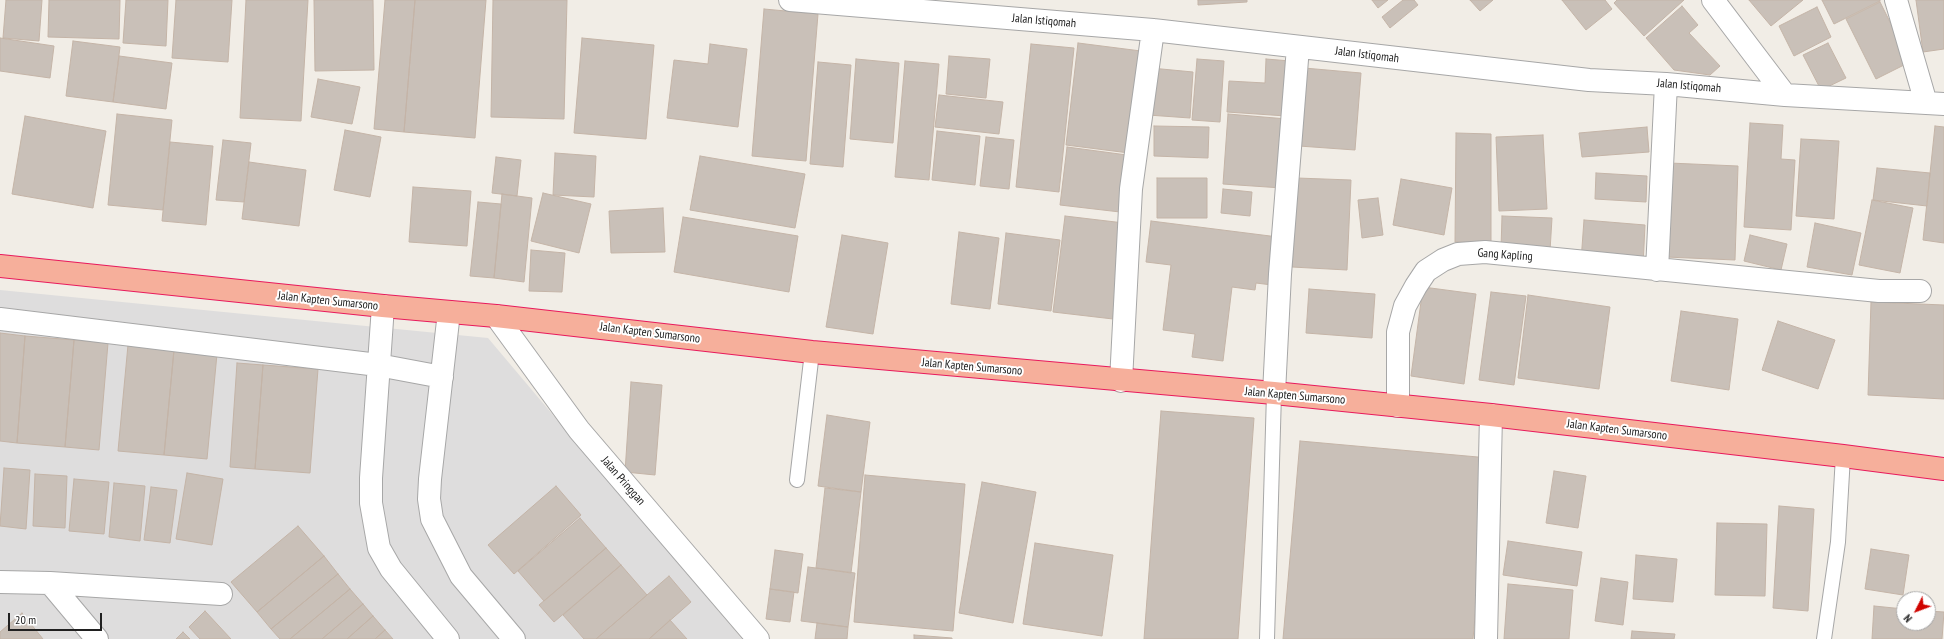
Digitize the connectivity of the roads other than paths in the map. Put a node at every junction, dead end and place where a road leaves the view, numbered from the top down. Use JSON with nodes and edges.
{"nodes":[{"id":1,"x":790,"y":0,"type":"edge"},
{"id":2,"x":1713,"y":0,"type":"edge"},
{"id":3,"x":1896,"y":0,"type":"edge"},
{"id":4,"x":937,"y":6,"type":"edge"},
{"id":5,"x":1153,"y":30,"type":"junction"},
{"id":6,"x":1298,"y":47,"type":"junction"},
{"id":7,"x":1666,"y":84,"type":"junction"},
{"id":8,"x":1785,"y":95,"type":"junction"},
{"id":9,"x":1935,"y":103,"type":"edge"},
{"id":10,"x":0,"y":266,"type":"edge"},
{"id":11,"x":1656,"y":270,"type":"junction"},
{"id":12,"x":1920,"y":291,"type":"dead end"},
{"id":13,"x":383,"y":306,"type":"junction"},
{"id":14,"x":449,"y":312,"type":"junction"},
{"id":15,"x":496,"y":316,"type":"junction"},
{"id":16,"x":0,"y":319,"type":"edge"},
{"id":17,"x":812,"y":352,"type":"junction"},
{"id":18,"x":378,"y":365,"type":"junction"},
{"id":19,"x":442,"y":377,"type":"junction"},
{"id":20,"x":1121,"y":381,"type":"junction"},
{"id":21,"x":1274,"y":393,"type":"junction"},
{"id":22,"x":1398,"y":406,"type":"junction"},
{"id":23,"x":1491,"y":415,"type":"junction"},
{"id":24,"x":1843,"y":456,"type":"junction"},
{"id":25,"x":1944,"y":469,"type":"edge"},
{"id":26,"x":797,"y":480,"type":"dead end"},
{"id":27,"x":0,"y":582,"type":"edge"},
{"id":28,"x":50,"y":583,"type":"junction"},
{"id":29,"x":221,"y":594,"type":"dead end"},
{"id":30,"x":98,"y":639,"type":"edge"},
{"id":31,"x":448,"y":639,"type":"edge"},
{"id":32,"x":514,"y":639,"type":"edge"},
{"id":33,"x":758,"y":639,"type":"edge"},
{"id":34,"x":1267,"y":639,"type":"edge"},
{"id":35,"x":1486,"y":639,"type":"edge"},
{"id":36,"x":1824,"y":639,"type":"edge"}],
"edges":[{"from":1,"to":4,"type":"street","name":"Jalan Istiqomah"},
{"from":2,"to":8,"type":"street"},
{"from":3,"to":9,"type":"street"},
{"from":4,"to":5,"type":"street","name":"Jalan Istiqomah"},
{"from":5,"to":6,"type":"street","name":"Jalan Istiqomah"},
{"from":5,"to":20,"type":"street"},
{"from":6,"to":7,"type":"street","name":"Jalan Istiqomah"},
{"from":6,"to":21,"type":"street"},
{"from":7,"to":8,"type":"street","name":"Jalan Istiqomah"},
{"from":7,"to":11,"type":"street"},
{"from":8,"to":9,"type":"street","name":"Jalan Istiqomah"},
{"from":10,"to":13,"type":"highway","name":"Jalan Kapten Sumarsono"},
{"from":11,"to":12,"type":"street","name":"Gang Kapling"},
{"from":11,"to":22,"type":"street","name":"Gang Kapling"},
{"from":13,"to":14,"type":"highway","name":"Jalan Kapten Sumarsono"},
{"from":13,"to":18,"type":"street"},
{"from":14,"to":15,"type":"highway","name":"Jalan Kapten Sumarsono"},
{"from":14,"to":19,"type":"street"},
{"from":15,"to":17,"type":"highway","name":"Jalan Kapten Sumarsono"},
{"from":15,"to":33,"type":"street","name":"Jalan Pringgan"},
{"from":16,"to":18,"type":"street"},
{"from":17,"to":20,"type":"highway","name":"Jalan Kapten Sumarsono"},
{"from":17,"to":26,"type":"lane"},
{"from":18,"to":19,"type":"street"},
{"from":18,"to":31,"type":"street"},
{"from":19,"to":32,"type":"street"},
{"from":20,"to":21,"type":"highway","name":"Jalan Kapten Sumarsono"},
{"from":21,"to":22,"type":"highway","name":"Jalan Kapten Sumarsono"},
{"from":21,"to":34,"type":"lane"},
{"from":22,"to":23,"type":"highway","name":"Jalan Kapten Sumarsono"},
{"from":23,"to":24,"type":"highway","name":"Jalan Kapten Sumarsono"},
{"from":23,"to":35,"type":"street"},
{"from":24,"to":25,"type":"highway","name":"Jalan Kapten Sumarsono"},
{"from":24,"to":36,"type":"lane"},
{"from":27,"to":28,"type":"street"},
{"from":28,"to":29,"type":"street"},
{"from":28,"to":30,"type":"street"}]}
